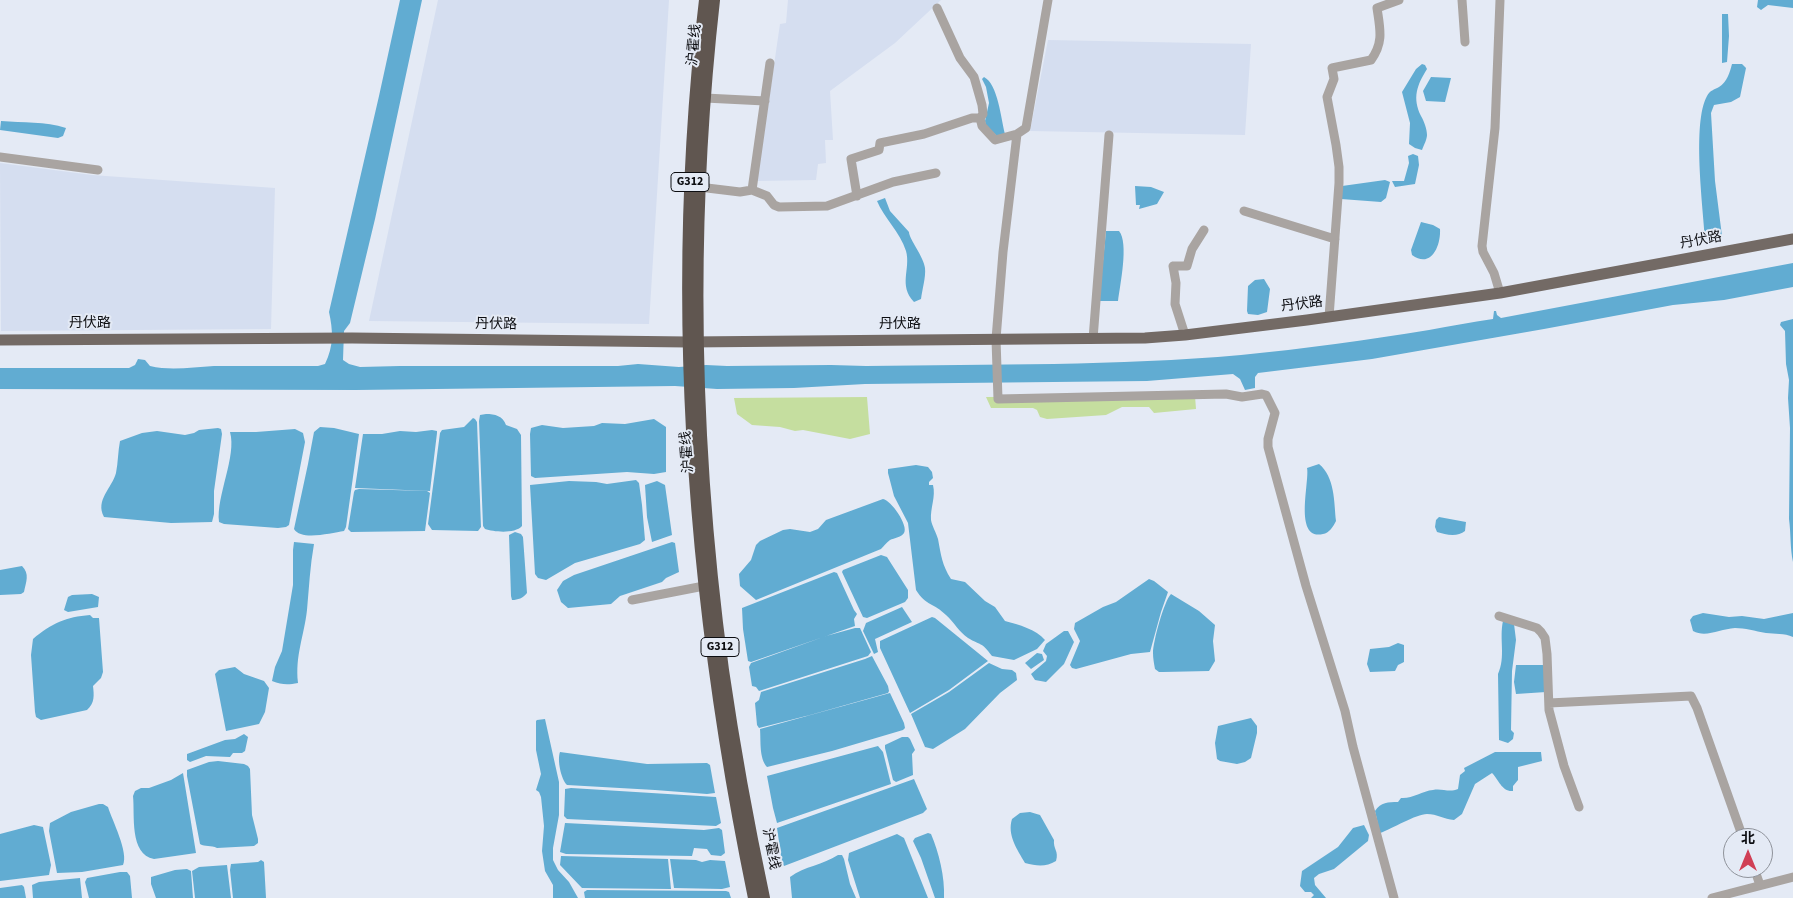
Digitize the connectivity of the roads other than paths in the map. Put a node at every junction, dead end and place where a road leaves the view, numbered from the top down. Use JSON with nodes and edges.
{"nodes":[{"id":1,"x":705,"y":0,"type":"edge"},
{"id":2,"x":714,"y":0,"type":"edge"},
{"id":3,"x":1048,"y":0,"type":"edge"},
{"id":4,"x":1399,"y":0,"type":"edge"},
{"id":5,"x":1462,"y":0,"type":"edge"},
{"id":6,"x":1500,"y":0,"type":"edge"},
{"id":7,"x":937,"y":8,"type":"dead end"},
{"id":8,"x":1465,"y":42,"type":"dead end"},
{"id":9,"x":770,"y":63,"type":"dead end"},
{"id":10,"x":705,"y":98,"type":"junction"},
{"id":11,"x":765,"y":101,"type":"junction"},
{"id":12,"x":980,"y":118,"type":"junction"},
{"id":13,"x":1017,"y":134,"type":"junction"},
{"id":14,"x":1109,"y":135,"type":"dead end"},
{"id":15,"x":0,"y":157,"type":"edge"},
{"id":16,"x":98,"y":170,"type":"dead end"},
{"id":17,"x":936,"y":173,"type":"dead end"},
{"id":18,"x":695,"y":186,"type":"junction"},
{"id":19,"x":752,"y":190,"type":"junction"},
{"id":20,"x":857,"y":196,"type":"junction"},
{"id":21,"x":1244,"y":211,"type":"dead end"},
{"id":22,"x":1204,"y":230,"type":"dead end"},
{"id":23,"x":1334,"y":239,"type":"junction"},
{"id":24,"x":1793,"y":239,"type":"edge"},
{"id":25,"x":1500,"y":294,"type":"junction"},
{"id":26,"x":1329,"y":317,"type":"junction"},
{"id":27,"x":1184,"y":335,"type":"junction"},
{"id":28,"x":1093,"y":339,"type":"junction"},
{"id":29,"x":0,"y":340,"type":"edge"},
{"id":30,"x":693,"y":342,"type":"junction"},
{"id":31,"x":996,"y":343,"type":"junction"},
{"id":32,"x":695,"y":393,"type":"junction"},
{"id":33,"x":704,"y":586,"type":"junction"},
{"id":34,"x":632,"y":600,"type":"dead end"},
{"id":35,"x":1499,"y":616,"type":"dead end"},
{"id":36,"x":1550,"y":703,"type":"junction"},
{"id":37,"x":1579,"y":807,"type":"dead end"},
{"id":38,"x":1740,"y":828,"type":"edge"},
{"id":39,"x":1793,"y":877,"type":"edge"},
{"id":40,"x":1758,"y":878,"type":"edge"},
{"id":41,"x":1760,"y":885,"type":"junction"},
{"id":42,"x":754,"y":898,"type":"edge"},
{"id":43,"x":764,"y":898,"type":"edge"},
{"id":44,"x":1394,"y":898,"type":"edge"},
{"id":45,"x":1712,"y":898,"type":"edge"}],
"edges":[{"from":1,"to":18,"type":"highway","name":"沪霍线","number":"G312"},
{"from":2,"to":10,"type":"highway","name":"沪霍线","number":"G312"},
{"from":3,"to":13,"type":"street"},
{"from":4,"to":23,"type":"street"},
{"from":5,"to":8,"type":"street"},
{"from":6,"to":25,"type":"street"},
{"from":7,"to":12,"type":"street"},
{"from":9,"to":11,"type":"street"},
{"from":10,"to":11,"type":"street"},
{"from":10,"to":18,"type":"highway","name":"沪霍线","number":"G312"},
{"from":11,"to":19,"type":"street"},
{"from":12,"to":13,"type":"street"},
{"from":12,"to":20,"type":"street"},
{"from":13,"to":31,"type":"street"},
{"from":14,"to":28,"type":"street"},
{"from":15,"to":16,"type":"street"},
{"from":17,"to":20,"type":"street"},
{"from":18,"to":19,"type":"street"},
{"from":18,"to":30,"type":"highway","name":"沪霍线","number":"G312"},
{"from":19,"to":20,"type":"street"},
{"from":21,"to":23,"type":"street"},
{"from":22,"to":27,"type":"street"},
{"from":23,"to":26,"type":"street"},
{"from":24,"to":25,"type":"main road","name":"丹伏路"},
{"from":25,"to":26,"type":"main road","name":"丹伏路"},
{"from":26,"to":27,"type":"main road","name":"丹伏路"},
{"from":27,"to":28,"type":"main road","name":"丹伏路"},
{"from":28,"to":31,"type":"main road","name":"丹伏路"},
{"from":29,"to":30,"type":"main road","name":"丹伏路"},
{"from":30,"to":31,"type":"main road","name":"丹伏路"},
{"from":30,"to":32,"type":"highway","name":"沪霍线","number":"G312"},
{"from":31,"to":44,"type":"street"},
{"from":32,"to":33,"type":"highway","name":"沪霍线","number":"G312"},
{"from":32,"to":43,"type":"highway","name":"沪霍线","number":"G312"},
{"from":33,"to":34,"type":"street"},
{"from":33,"to":42,"type":"highway","name":"沪霍线","number":"G312"},
{"from":35,"to":36,"type":"street"},
{"from":36,"to":37,"type":"street"},
{"from":36,"to":38,"type":"street"},
{"from":39,"to":41,"type":"street"},
{"from":40,"to":41,"type":"street"},
{"from":41,"to":45,"type":"street"}]}
